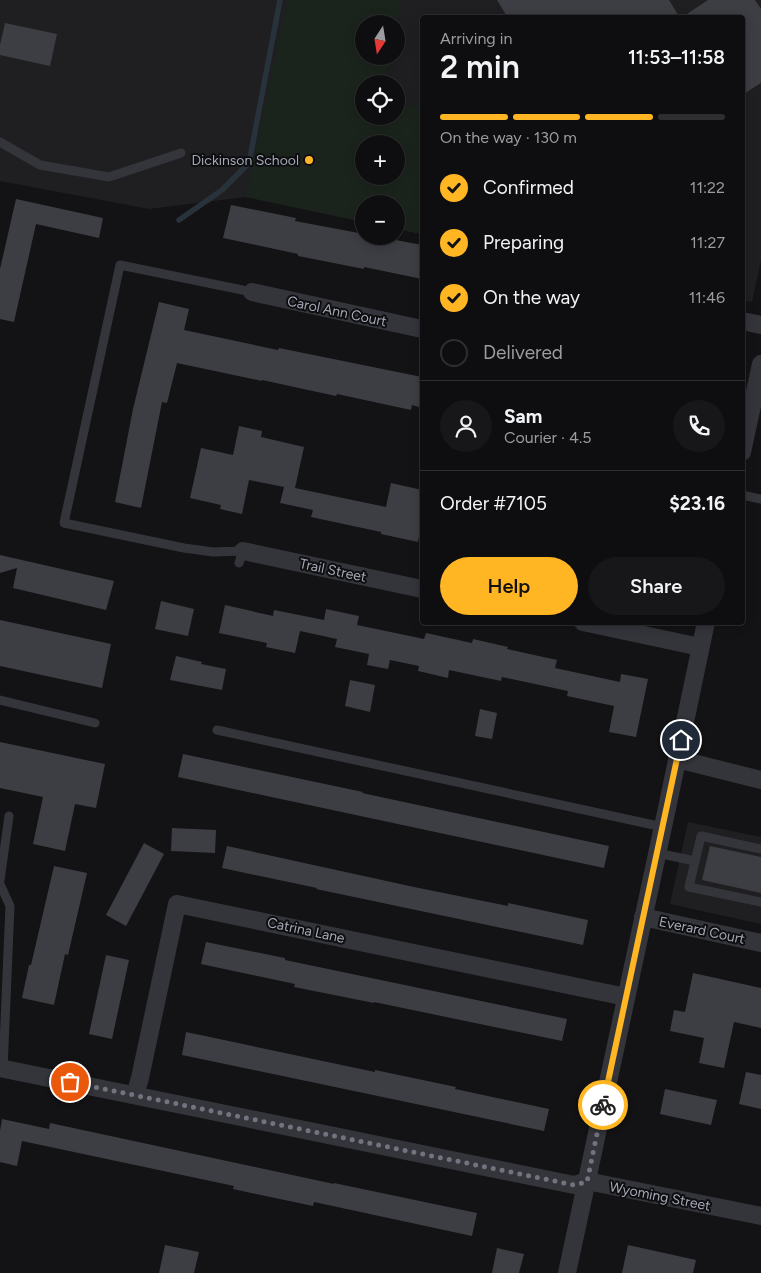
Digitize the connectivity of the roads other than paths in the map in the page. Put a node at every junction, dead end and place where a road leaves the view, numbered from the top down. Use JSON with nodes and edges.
{"nodes":[{"id":1,"x":0,"y":142,"type":"edge"},
{"id":2,"x":181,"y":153,"type":"dead end"},
{"id":3,"x":252,"y":292,"type":"joint"},
{"id":4,"x":745,"y":322,"type":"edge"},
{"id":5,"x":761,"y":325,"type":"edge"},
{"id":6,"x":420,"y":329,"type":"edge"},
{"id":7,"x":761,"y":364,"type":"edge"},
{"id":8,"x":745,"y":438,"type":"edge"},
{"id":9,"x":745,"y":496,"type":"edge"},
{"id":10,"x":761,"y":499,"type":"edge"},
{"id":11,"x":241,"y":557,"type":"joint"},
{"id":12,"x":420,"y":589,"type":"edge"},
{"id":13,"x":597,"y":625,"type":"edge"},
{"id":14,"x":705,"y":625,"type":"edge"},
{"id":15,"x":700,"y":647,"type":"junction"},
{"id":16,"x":0,"y":700,"type":"edge"},
{"id":17,"x":95,"y":723,"type":"dead end"},
{"id":18,"x":217,"y":730,"type":"dead end"},
{"id":19,"x":677,"y":759,"type":"junction"},
{"id":20,"x":761,"y":780,"type":"edge"},
{"id":21,"x":9,"y":816,"type":"dead end"},
{"id":22,"x":663,"y":826,"type":"junction"},
{"id":23,"x":761,"y":849,"type":"edge"},
{"id":24,"x":657,"y":853,"type":"junction"},
{"id":25,"x":695,"y":861,"type":"junction"},
{"id":26,"x":0,"y":882,"type":"edge"},
{"id":27,"x":761,"y":902,"type":"edge"},
{"id":28,"x":644,"y":917,"type":"junction"},
{"id":29,"x":761,"y":943,"type":"edge"},
{"id":30,"x":626,"y":997,"type":"junction"},
{"id":31,"x":1,"y":1068,"type":"edge"},
{"id":32,"x":135,"y":1095,"type":"junction"},
{"id":33,"x":587,"y":1182,"type":"junction"},
{"id":34,"x":761,"y":1216,"type":"edge"},
{"id":35,"x":567,"y":1273,"type":"edge"}],
"edges":[{"from":1,"to":2,"type":"lane"},
{"from":3,"to":6,"type":"street","name":"Carol Ann Court"},
{"from":3,"to":11,"type":"lane"},
{"from":4,"to":5,"type":"street"},
{"from":7,"to":8,"type":"street"},
{"from":9,"to":10,"type":"lane"},
{"from":11,"to":12,"type":"street","name":"Trail Street"},
{"from":13,"to":15,"type":"street"},
{"from":14,"to":15,"type":"street"},
{"from":15,"to":19,"type":"street"},
{"from":16,"to":17,"type":"lane"},
{"from":18,"to":22,"type":"lane"},
{"from":19,"to":20,"type":"street"},
{"from":19,"to":22,"type":"street"},
{"from":21,"to":26,"type":"lane"},
{"from":22,"to":24,"type":"street"},
{"from":23,"to":25,"type":"lane"},
{"from":24,"to":25,"type":"lane"},
{"from":24,"to":28,"type":"street"},
{"from":25,"to":27,"type":"lane"},
{"from":26,"to":31,"type":"lane"},
{"from":28,"to":29,"type":"street","name":"Everard Court"},
{"from":28,"to":30,"type":"street"},
{"from":30,"to":32,"type":"street","name":"Catrina Lane"},
{"from":30,"to":33,"type":"street"},
{"from":31,"to":32,"type":"street","name":"Wyoming Street"},
{"from":32,"to":33,"type":"street","name":"Wyoming Street"},
{"from":33,"to":34,"type":"street","name":"Wyoming Street"},
{"from":33,"to":35,"type":"street"}]}
